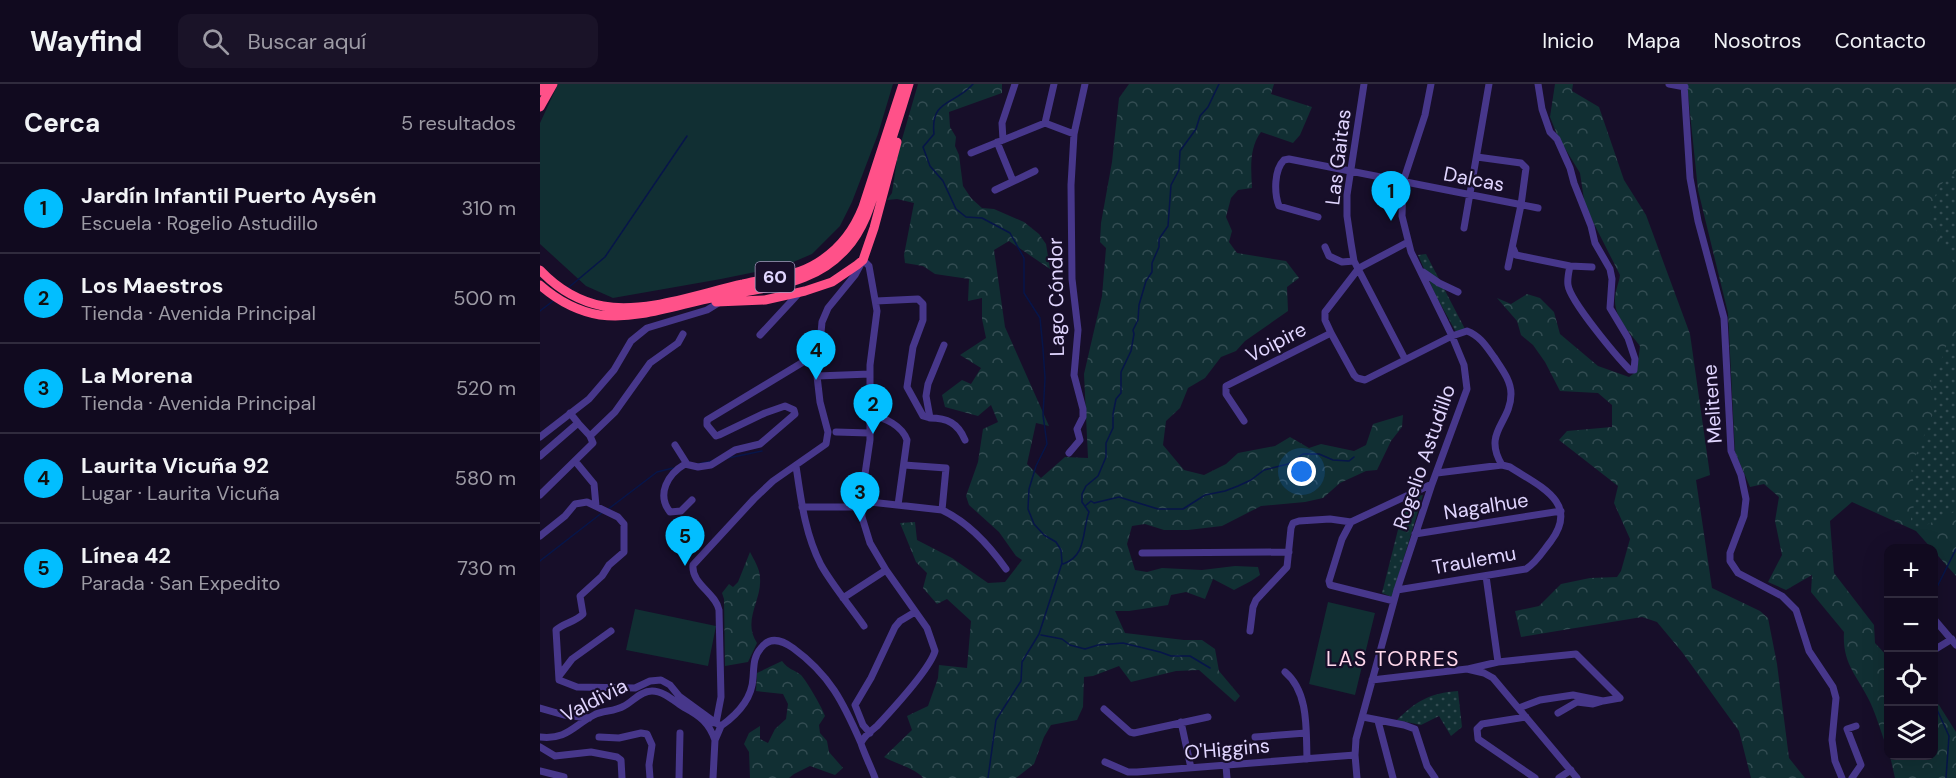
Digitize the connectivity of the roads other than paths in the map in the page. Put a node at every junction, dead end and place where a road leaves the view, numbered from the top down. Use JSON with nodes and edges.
{"nodes":[{"id":1,"x":544,"y":84,"type":"edge"},
{"id":2,"x":553,"y":84,"type":"edge"},
{"id":3,"x":1015,"y":84,"type":"edge"},
{"id":4,"x":1054,"y":84,"type":"edge"},
{"id":5,"x":1085,"y":84,"type":"edge"},
{"id":6,"x":1364,"y":84,"type":"edge"},
{"id":7,"x":1431,"y":84,"type":"edge"},
{"id":8,"x":1489,"y":84,"type":"edge"},
{"id":9,"x":1538,"y":84,"type":"edge"},
{"id":10,"x":1669,"y":84,"type":"edge"},
{"id":11,"x":907,"y":86,"type":"edge"},
{"id":12,"x":1684,"y":86,"type":"edge"},
{"id":13,"x":540,"y":91,"type":"edge"},
{"id":14,"x":540,"y":106,"type":"edge"},
{"id":15,"x":1045,"y":123,"type":"junction"},
{"id":16,"x":1074,"y":134,"type":"junction"},
{"id":17,"x":1000,"y":141,"type":"junction"},
{"id":18,"x":971,"y":153,"type":"dead end"},
{"id":19,"x":1476,"y":157,"type":"junction"},
{"id":20,"x":1035,"y":171,"type":"dead end"},
{"id":21,"x":1349,"y":172,"type":"junction"},
{"id":22,"x":1013,"y":181,"type":"junction"},
{"id":23,"x":1403,"y":182,"type":"junction"},
{"id":24,"x":995,"y":190,"type":"dead end"},
{"id":25,"x":1470,"y":196,"type":"junction"},
{"id":26,"x":1521,"y":205,"type":"junction"},
{"id":27,"x":1538,"y":208,"type":"dead end"},
{"id":28,"x":1317,"y":217,"type":"dead end"},
{"id":29,"x":1464,"y":228,"type":"dead end"},
{"id":30,"x":1408,"y":242,"type":"junction"},
{"id":31,"x":1325,"y":247,"type":"dead end"},
{"id":32,"x":1513,"y":248,"type":"junction"},
{"id":33,"x":863,"y":260,"type":"junction"},
{"id":34,"x":1357,"y":265,"type":"junction"},
{"id":35,"x":1570,"y":266,"type":"junction"},
{"id":36,"x":1508,"y":267,"type":"dead end"},
{"id":37,"x":1592,"y":267,"type":"dead end"},
{"id":38,"x":540,"y":270,"type":"edge"},
{"id":39,"x":1420,"y":270,"type":"junction"},
{"id":40,"x":540,"y":285,"type":"edge"},
{"id":41,"x":1458,"y":292,"type":"dead end"},
{"id":42,"x":799,"y":293,"type":"junction"},
{"id":43,"x":876,"y":301,"type":"junction"},
{"id":44,"x":720,"y":302,"type":"junction"},
{"id":45,"x":670,"y":308,"type":"junction"},
{"id":46,"x":1331,"y":333,"type":"junction"},
{"id":47,"x":683,"y":334,"type":"dead end"},
{"id":48,"x":760,"y":335,"type":"dead end"},
{"id":49,"x":1452,"y":336,"type":"junction"},
{"id":50,"x":944,"y":345,"type":"dead end"},
{"id":51,"x":818,"y":353,"type":"junction"},
{"id":52,"x":1405,"y":359,"type":"junction"},
{"id":53,"x":870,"y":374,"type":"junction"},
{"id":54,"x":817,"y":376,"type":"junction"},
{"id":55,"x":570,"y":413,"type":"junction"},
{"id":56,"x":871,"y":416,"type":"junction"},
{"id":57,"x":930,"y":418,"type":"junction"},
{"id":58,"x":1244,"y":421,"type":"dead end"},
{"id":59,"x":578,"y":423,"type":"junction"},
{"id":60,"x":832,"y":432,"type":"junction"},
{"id":61,"x":869,"y":433,"type":"junction"},
{"id":62,"x":540,"y":436,"type":"edge"},
{"id":63,"x":590,"y":436,"type":"junction"},
{"id":64,"x":965,"y":440,"type":"dead end"},
{"id":65,"x":675,"y":445,"type":"dead end"},
{"id":66,"x":1069,"y":453,"type":"dead end"},
{"id":67,"x":540,"y":456,"type":"edge"},
{"id":68,"x":575,"y":461,"type":"junction"},
{"id":69,"x":687,"y":465,"type":"junction"},
{"id":70,"x":904,"y":465,"type":"junction"},
{"id":71,"x":1502,"y":465,"type":"junction"},
{"id":72,"x":796,"y":466,"type":"junction"},
{"id":73,"x":1437,"y":473,"type":"junction"},
{"id":74,"x":1432,"y":484,"type":"junction"},
{"id":75,"x":540,"y":495,"type":"edge"},
{"id":76,"x":692,"y":500,"type":"dead end"},
{"id":77,"x":861,"y":504,"type":"junction"},
{"id":78,"x":898,"y":505,"type":"junction"},
{"id":79,"x":596,"y":507,"type":"junction"},
{"id":80,"x":802,"y":507,"type":"junction"},
{"id":81,"x":942,"y":510,"type":"junction"},
{"id":82,"x":1561,"y":511,"type":"junction"},
{"id":83,"x":1351,"y":522,"type":"junction"},
{"id":84,"x":1415,"y":534,"type":"junction"},
{"id":85,"x":540,"y":536,"type":"edge"},
{"id":86,"x":1289,"y":552,"type":"junction"},
{"id":87,"x":1142,"y":553,"type":"dead end"},
{"id":88,"x":1006,"y":569,"type":"dead end"},
{"id":89,"x":886,"y":570,"type":"junction"},
{"id":90,"x":1486,"y":576,"type":"junction"},
{"id":91,"x":1397,"y":590,"type":"junction"},
{"id":92,"x":843,"y":598,"type":"junction"},
{"id":93,"x":1394,"y":601,"type":"junction"},
{"id":94,"x":915,"y":612,"type":"junction"},
{"id":95,"x":1938,"y":624,"type":"edge"},
{"id":96,"x":864,"y":626,"type":"dead end"},
{"id":97,"x":611,"y":631,"type":"dead end"},
{"id":98,"x":1250,"y":631,"type":"dead end"},
{"id":99,"x":1954,"y":642,"type":"edge"},
{"id":100,"x":1938,"y":648,"type":"edge"},
{"id":101,"x":1498,"y":662,"type":"junction"},
{"id":102,"x":1467,"y":669,"type":"junction"},
{"id":103,"x":1285,"y":672,"type":"dead end"},
{"id":104,"x":559,"y":678,"type":"junction"},
{"id":105,"x":1372,"y":680,"type":"junction"},
{"id":106,"x":1603,"y":701,"type":"junction"},
{"id":107,"x":540,"y":708,"type":"edge"},
{"id":108,"x":1519,"y":708,"type":"junction"},
{"id":109,"x":1104,"y":709,"type":"dead end"},
{"id":110,"x":1558,"y":713,"type":"dead end"},
{"id":111,"x":1208,"y":717,"type":"dead end"},
{"id":112,"x":1363,"y":717,"type":"junction"},
{"id":113,"x":1526,"y":717,"type":"junction"},
{"id":114,"x":589,"y":718,"type":"junction"},
{"id":115,"x":1378,"y":721,"type":"junction"},
{"id":116,"x":707,"y":722,"type":"junction"},
{"id":117,"x":1181,"y":722,"type":"junction"},
{"id":118,"x":718,"y":724,"type":"junction"},
{"id":119,"x":1856,"y":726,"type":"dead end"},
{"id":120,"x":680,"y":733,"type":"dead end"},
{"id":121,"x":870,"y":733,"type":"junction"},
{"id":122,"x":1306,"y":733,"type":"junction"},
{"id":123,"x":540,"y":737,"type":"edge"},
{"id":124,"x":599,"y":737,"type":"dead end"},
{"id":125,"x":1255,"y":737,"type":"dead end"},
{"id":126,"x":715,"y":740,"type":"junction"},
{"id":127,"x":861,"y":743,"type":"junction"},
{"id":128,"x":540,"y":747,"type":"edge"},
{"id":129,"x":1355,"y":755,"type":"junction"},
{"id":130,"x":1307,"y":759,"type":"junction"},
{"id":131,"x":1105,"y":762,"type":"dead end"},
{"id":132,"x":1226,"y":766,"type":"junction"},
{"id":133,"x":1191,"y":768,"type":"junction"},
{"id":134,"x":1571,"y":770,"type":"junction"},
{"id":135,"x":540,"y":771,"type":"edge"},
{"id":136,"x":564,"y":777,"type":"edge"},
{"id":137,"x":622,"y":778,"type":"edge"},
{"id":138,"x":650,"y":778,"type":"edge"},
{"id":139,"x":679,"y":778,"type":"edge"},
{"id":140,"x":713,"y":778,"type":"edge"},
{"id":141,"x":875,"y":778,"type":"edge"},
{"id":142,"x":1227,"y":778,"type":"edge"},
{"id":143,"x":1357,"y":778,"type":"edge"},
{"id":144,"x":1394,"y":778,"type":"edge"},
{"id":145,"x":1435,"y":778,"type":"edge"},
{"id":146,"x":1535,"y":778,"type":"edge"},
{"id":147,"x":1559,"y":778,"type":"edge"},
{"id":148,"x":1577,"y":778,"type":"edge"},
{"id":149,"x":1842,"y":778,"type":"edge"},
{"id":150,"x":1852,"y":778,"type":"edge"}],
"edges":[{"from":1,"to":13,"type":"highway"},
{"from":2,"to":14,"type":"highway"},
{"from":3,"to":17,"type":"street"},
{"from":4,"to":15,"type":"street"},
{"from":5,"to":16,"type":"street","name":"Lago Cóndor"},
{"from":6,"to":21,"type":"street","name":"Las Gaitas"},
{"from":7,"to":23,"type":"street","name":"Rogelio Astudillo"},
{"from":8,"to":19,"type":"street"},
{"from":9,"to":35,"type":"street"},
{"from":10,"to":12,"type":"street"},
{"from":11,"to":33,"type":"highway"},
{"from":11,"to":38,"type":"highway","number":"60"},
{"from":11,"to":45,"type":"highway","number":"60"},
{"from":12,"to":149,"type":"street","name":"Melitene"},
{"from":15,"to":16,"type":"street"},
{"from":15,"to":17,"type":"street"},
{"from":16,"to":66,"type":"street","name":"Lago Cóndor"},
{"from":17,"to":18,"type":"street"},
{"from":17,"to":22,"type":"street"},
{"from":19,"to":25,"type":"street"},
{"from":19,"to":26,"type":"street"},
{"from":20,"to":22,"type":"street"},
{"from":21,"to":23,"type":"street","name":"Dalcas"},
{"from":21,"to":28,"type":"street","name":"Dalcas"},
{"from":21,"to":34,"type":"street","name":"Las Gaitas"},
{"from":22,"to":24,"type":"street"},
{"from":23,"to":25,"type":"street","name":"Dalcas"},
{"from":23,"to":30,"type":"street","name":"Rogelio Astudillo"},
{"from":25,"to":26,"type":"street","name":"Dalcas"},
{"from":25,"to":29,"type":"street"},
{"from":26,"to":27,"type":"street","name":"Dalcas"},
{"from":26,"to":32,"type":"street"},
{"from":30,"to":34,"type":"street"},
{"from":30,"to":39,"type":"street","name":"Rogelio Astudillo"},
{"from":31,"to":34,"type":"street"},
{"from":32,"to":35,"type":"street"},
{"from":32,"to":36,"type":"street"},
{"from":33,"to":42,"type":"highway"},
{"from":33,"to":43,"type":"street"},
{"from":33,"to":51,"type":"street"},
{"from":34,"to":46,"type":"street"},
{"from":34,"to":52,"type":"street","name":"Las Gaitas"},
{"from":35,"to":37,"type":"street"},
{"from":39,"to":41,"type":"street"},
{"from":39,"to":49,"type":"street","name":"Rogelio Astudillo"},
{"from":40,"to":45,"type":"highway","number":"60"},
{"from":42,"to":44,"type":"highway"},
{"from":42,"to":48,"type":"street"},
{"from":43,"to":53,"type":"street"},
{"from":43,"to":57,"type":"street"},
{"from":44,"to":45,"type":"highway"},
{"from":44,"to":55,"type":"street"},
{"from":46,"to":52,"type":"street","name":"Voipire"},
{"from":46,"to":58,"type":"street","name":"Voipire"},
{"from":47,"to":63,"type":"street"},
{"from":49,"to":52,"type":"street","name":"Voipire"},
{"from":49,"to":71,"type":"street"},
{"from":49,"to":73,"type":"street","name":"Rogelio Astudillo"},
{"from":50,"to":57,"type":"street"},
{"from":51,"to":54,"type":"street"},
{"from":51,"to":69,"type":"street"},
{"from":53,"to":54,"type":"street"},
{"from":53,"to":56,"type":"street"},
{"from":54,"to":60,"type":"street"},
{"from":55,"to":59,"type":"street"},
{"from":55,"to":62,"type":"street"},
{"from":56,"to":61,"type":"street"},
{"from":56,"to":70,"type":"street"},
{"from":57,"to":64,"type":"street"},
{"from":59,"to":63,"type":"street"},
{"from":59,"to":67,"type":"street"},
{"from":60,"to":61,"type":"street"},
{"from":60,"to":72,"type":"street"},
{"from":61,"to":77,"type":"street"},
{"from":63,"to":68,"type":"street"},
{"from":65,"to":69,"type":"street"},
{"from":68,"to":75,"type":"street"},
{"from":68,"to":79,"type":"street"},
{"from":69,"to":76,"type":"street"},
{"from":70,"to":78,"type":"street"},
{"from":70,"to":81,"type":"street"},
{"from":71,"to":73,"type":"street"},
{"from":71,"to":82,"type":"street"},
{"from":72,"to":80,"type":"street"},
{"from":72,"to":118,"type":"street"},
{"from":73,"to":74,"type":"street","name":"Rogelio Astudillo"},
{"from":74,"to":83,"type":"street"},
{"from":74,"to":84,"type":"street","name":"Rogelio Astudillo"},
{"from":77,"to":78,"type":"street"},
{"from":77,"to":80,"type":"street"},
{"from":77,"to":89,"type":"street"},
{"from":78,"to":81,"type":"street"},
{"from":79,"to":85,"type":"street"},
{"from":79,"to":104,"type":"street"},
{"from":80,"to":92,"type":"street"},
{"from":81,"to":88,"type":"street"},
{"from":82,"to":84,"type":"street","name":"Nagalhue"},
{"from":82,"to":90,"type":"street","name":"Traulemu"},
{"from":83,"to":86,"type":"street"},
{"from":83,"to":93,"type":"street"},
{"from":84,"to":91,"type":"street","name":"Rogelio Astudillo"},
{"from":86,"to":87,"type":"street"},
{"from":86,"to":98,"type":"street"},
{"from":89,"to":92,"type":"street"},
{"from":89,"to":94,"type":"street"},
{"from":90,"to":91,"type":"street","name":"Traulemu"},
{"from":90,"to":101,"type":"street"},
{"from":91,"to":93,"type":"street","name":"Rogelio Astudillo"},
{"from":92,"to":96,"type":"street"},
{"from":93,"to":105,"type":"street","name":"Rogelio Astudillo"},
{"from":94,"to":121,"type":"street"},
{"from":94,"to":121,"type":"street"},
{"from":95,"to":99,"type":"street"},
{"from":97,"to":104,"type":"street"},
{"from":99,"to":100,"type":"street"},
{"from":101,"to":102,"type":"street"},
{"from":101,"to":106,"type":"street"},
{"from":102,"to":105,"type":"street"},
{"from":102,"to":108,"type":"street"},
{"from":103,"to":122,"type":"street"},
{"from":104,"to":118,"type":"street"},
{"from":105,"to":112,"type":"street","name":"Rogelio Astudillo"},
{"from":106,"to":108,"type":"street"},
{"from":106,"to":110,"type":"street"},
{"from":107,"to":114,"type":"street"},
{"from":108,"to":113,"type":"street"},
{"from":109,"to":117,"type":"street"},
{"from":111,"to":117,"type":"street"},
{"from":112,"to":115,"type":"street"},
{"from":112,"to":129,"type":"street","name":"Rogelio Astudillo"},
{"from":113,"to":134,"type":"street"},
{"from":113,"to":146,"type":"street"},
{"from":114,"to":116,"type":"street","name":"Valdivia"},
{"from":114,"to":123,"type":"street","name":"Valdivia"},
{"from":115,"to":144,"type":"street"},
{"from":115,"to":145,"type":"street"},
{"from":116,"to":118,"type":"street"},
{"from":116,"to":126,"type":"street"},
{"from":117,"to":133,"type":"street"},
{"from":118,"to":126,"type":"street"},
{"from":118,"to":127,"type":"street"},
{"from":119,"to":150,"type":"street"},
{"from":120,"to":139,"type":"street"},
{"from":121,"to":127,"type":"street"},
{"from":122,"to":125,"type":"street"},
{"from":122,"to":130,"type":"street"},
{"from":124,"to":138,"type":"street"},
{"from":126,"to":140,"type":"street"},
{"from":127,"to":141,"type":"street"},
{"from":128,"to":137,"type":"street"},
{"from":129,"to":130,"type":"street","name":"O'Higgins"},
{"from":129,"to":143,"type":"street","name":"Rogelio Astudillo"},
{"from":130,"to":132,"type":"street","name":"O'Higgins"},
{"from":131,"to":133,"type":"street","name":"O'Higgins"},
{"from":132,"to":133,"type":"street","name":"O'Higgins"},
{"from":132,"to":142,"type":"street"},
{"from":134,"to":147,"type":"street"},
{"from":134,"to":148,"type":"street"},
{"from":135,"to":136,"type":"street"}]}
